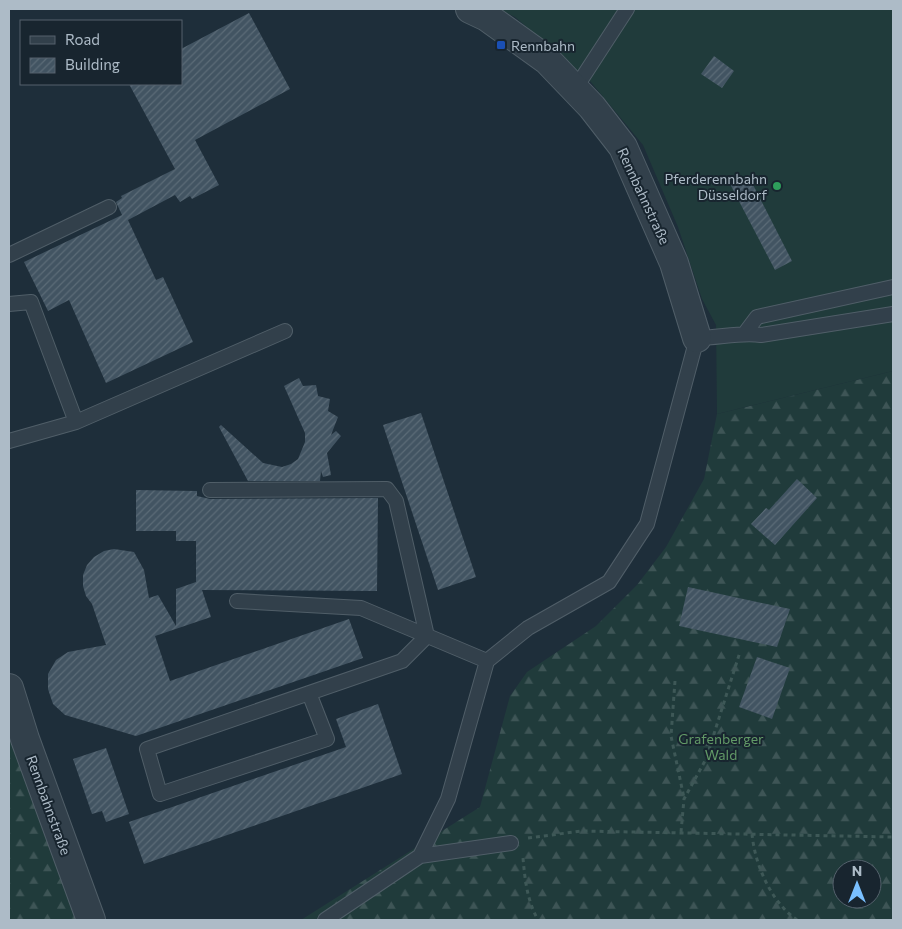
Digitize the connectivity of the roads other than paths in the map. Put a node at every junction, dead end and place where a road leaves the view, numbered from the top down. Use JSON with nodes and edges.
{"nodes":[{"id":1,"x":470,"y":9,"type":"edge"},
{"id":2,"x":627,"y":9,"type":"edge"},
{"id":3,"x":575,"y":90,"type":"junction"},
{"id":4,"x":109,"y":207,"type":"dead end"},
{"id":5,"x":9,"y":255,"type":"edge"},
{"id":6,"x":893,"y":287,"type":"edge"},
{"id":7,"x":9,"y":304,"type":"edge"},
{"id":8,"x":893,"y":314,"type":"edge"},
{"id":9,"x":286,"y":331,"type":"dead end"},
{"id":10,"x":746,"y":333,"type":"junction"},
{"id":11,"x":697,"y":338,"type":"junction"},
{"id":12,"x":76,"y":422,"type":"junction"},
{"id":13,"x":9,"y":440,"type":"edge"},
{"id":14,"x":210,"y":490,"type":"dead end"},
{"id":15,"x":238,"y":601,"type":"dead end"},
{"id":16,"x":427,"y":636,"type":"junction"},
{"id":17,"x":487,"y":661,"type":"junction"},
{"id":18,"x":9,"y":688,"type":"edge"},
{"id":19,"x":309,"y":693,"type":"junction"},
{"id":20,"x":516,"y":841,"type":"road end"},
{"id":21,"x":420,"y":856,"type":"junction"},
{"id":22,"x":91,"y":920,"type":"edge"},
{"id":23,"x":325,"y":920,"type":"edge"}],
"edges":[{"from":1,"to":3,"type":"street","name":"Rennbahnstraße"},
{"from":2,"to":3,"type":"lane"},
{"from":3,"to":11,"type":"street","name":"Rennbahnstraße"},
{"from":4,"to":5,"type":"lane"},
{"from":6,"to":10,"type":"lane"},
{"from":7,"to":12,"type":"lane"},
{"from":8,"to":10,"type":"lane"},
{"from":9,"to":12,"type":"lane"},
{"from":10,"to":11,"type":"lane"},
{"from":11,"to":17,"type":"lane"},
{"from":12,"to":13,"type":"lane"},
{"from":14,"to":16,"type":"lane"},
{"from":15,"to":16,"type":"lane"},
{"from":16,"to":17,"type":"lane"},
{"from":16,"to":19,"type":"lane"},
{"from":17,"to":21,"type":"lane"},
{"from":18,"to":22,"type":"street","name":"Rennbahnstraße"},
{"from":19,"to":19,"type":"lane"},
{"from":20,"to":21,"type":"lane"},
{"from":21,"to":23,"type":"lane"}]}
